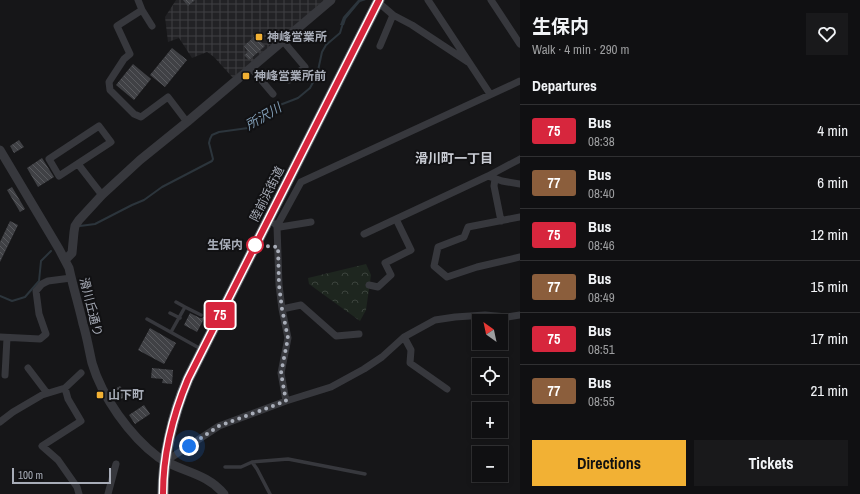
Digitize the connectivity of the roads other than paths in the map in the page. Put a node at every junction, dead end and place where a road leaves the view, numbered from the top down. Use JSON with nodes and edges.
{"nodes":[{"id":1,"x":138,"y":0,"type":"edge"},
{"id":2,"x":331,"y":0,"type":"edge"},
{"id":3,"x":428,"y":0,"type":"edge"},
{"id":4,"x":491,"y":0,"type":"edge"},
{"id":5,"x":379,"y":1,"type":"edge"},
{"id":6,"x":142,"y":10,"type":"junction"},
{"id":7,"x":393,"y":15,"type":"junction"},
{"id":8,"x":152,"y":26,"type":"dead end"},
{"id":9,"x":283,"y":41,"type":"junction"},
{"id":10,"x":520,"y":44,"type":"edge"},
{"id":11,"x":380,"y":46,"type":"dead end"},
{"id":12,"x":468,"y":62,"type":"junction"},
{"id":13,"x":251,"y":68,"type":"junction"},
{"id":14,"x":290,"y":80,"type":"dead end"},
{"id":15,"x":520,"y":81,"type":"edge"},
{"id":16,"x":273,"y":94,"type":"dead end"},
{"id":17,"x":490,"y":94,"type":"junction"},
{"id":18,"x":187,"y":122,"type":"junction"},
{"id":19,"x":0,"y":150,"type":"edge"},
{"id":20,"x":520,"y":159,"type":"edge"},
{"id":21,"x":78,"y":164,"type":"junction"},
{"id":22,"x":492,"y":177,"type":"junction"},
{"id":23,"x":520,"y":184,"type":"edge"},
{"id":24,"x":102,"y":195,"type":"junction"},
{"id":25,"x":520,"y":217,"type":"edge"},
{"id":26,"x":396,"y":219,"type":"junction"},
{"id":27,"x":501,"y":220,"type":"junction"},
{"id":28,"x":311,"y":222,"type":"dead end"},
{"id":29,"x":273,"y":223,"type":"junction"},
{"id":30,"x":364,"y":234,"type":"dead end"},
{"id":31,"x":520,"y":257,"type":"edge"},
{"id":32,"x":65,"y":260,"type":"junction"},
{"id":33,"x":71,"y":278,"type":"junction"},
{"id":34,"x":369,"y":285,"type":"dead end"},
{"id":35,"x":176,"y":302,"type":"dead end"},
{"id":36,"x":185,"y":307,"type":"junction"},
{"id":37,"x":282,"y":309,"type":"junction"},
{"id":38,"x":170,"y":313,"type":"dead end"},
{"id":39,"x":201,"y":315,"type":"dead end"},
{"id":40,"x":520,"y":315,"type":"edge"},
{"id":41,"x":180,"y":318,"type":"junction"},
{"id":42,"x":148,"y":319,"type":"dead end"},
{"id":43,"x":171,"y":332,"type":"junction"},
{"id":44,"x":359,"y":334,"type":"dead end"},
{"id":45,"x":404,"y":337,"type":"junction"},
{"id":46,"x":4,"y":338,"type":"edge"},
{"id":47,"x":202,"y":350,"type":"junction"},
{"id":48,"x":28,"y":368,"type":"dead end"},
{"id":49,"x":80,"y":373,"type":"dead end"},
{"id":50,"x":6,"y":375,"type":"dead end"},
{"id":51,"x":65,"y":388,"type":"junction"},
{"id":52,"x":447,"y":389,"type":"dead end"},
{"id":53,"x":47,"y":394,"type":"junction"},
{"id":54,"x":286,"y":401,"type":"junction"},
{"id":55,"x":0,"y":422,"type":"edge"},
{"id":56,"x":166,"y":461,"type":"junction"},
{"id":57,"x":252,"y":462,"type":"junction"},
{"id":58,"x":116,"y":464,"type":"dead end"},
{"id":59,"x":225,"y":467,"type":"dead end"},
{"id":60,"x":365,"y":474,"type":"dead end"},
{"id":61,"x":79,"y":494,"type":"edge"},
{"id":62,"x":108,"y":494,"type":"edge"},
{"id":63,"x":163,"y":494,"type":"edge"},
{"id":64,"x":224,"y":494,"type":"edge"},
{"id":65,"x":270,"y":494,"type":"edge"}],
"edges":[{"from":1,"to":6,"type":"street"},
{"from":2,"to":9,"type":"street"},
{"from":3,"to":12,"type":"street"},
{"from":4,"to":10,"type":"street"},
{"from":5,"to":7,"type":"street"},
{"from":5,"to":29,"type":"highway","name":"陸前浜街道"},
{"from":6,"to":8,"type":"street"},
{"from":6,"to":18,"type":"street"},
{"from":7,"to":11,"type":"street"},
{"from":7,"to":12,"type":"street"},
{"from":9,"to":13,"type":"street"},
{"from":9,"to":14,"type":"street"},
{"from":12,"to":17,"type":"street"},
{"from":13,"to":16,"type":"street"},
{"from":13,"to":18,"type":"street"},
{"from":15,"to":17,"type":"street"},
{"from":17,"to":29,"type":"street"},
{"from":18,"to":24,"type":"street"},
{"from":19,"to":32,"type":"street","name":"滑川丘通り"},
{"from":20,"to":22,"type":"street"},
{"from":21,"to":21,"type":"street"},
{"from":21,"to":24,"type":"street"},
{"from":22,"to":23,"type":"street"},
{"from":22,"to":26,"type":"street"},
{"from":22,"to":27,"type":"street"},
{"from":24,"to":32,"type":"street"},
{"from":25,"to":27,"type":"street"},
{"from":26,"to":30,"type":"street"},
{"from":26,"to":34,"type":"street"},
{"from":27,"to":31,"type":"street"},
{"from":28,"to":29,"type":"street"},
{"from":29,"to":37,"type":"street"},
{"from":29,"to":47,"type":"highway","name":"陸前浜街道"},
{"from":32,"to":33,"type":"street","name":"滑川丘通り"},
{"from":33,"to":46,"type":"street"},
{"from":33,"to":56,"type":"street","name":"滑川丘通り"},
{"from":35,"to":36,"type":"lane"},
{"from":36,"to":39,"type":"lane"},
{"from":36,"to":41,"type":"lane"},
{"from":37,"to":44,"type":"street"},
{"from":37,"to":54,"type":"street"},
{"from":38,"to":41,"type":"lane"},
{"from":40,"to":45,"type":"street"},
{"from":41,"to":43,"type":"lane"},
{"from":42,"to":43,"type":"lane"},
{"from":43,"to":47,"type":"lane"},
{"from":45,"to":52,"type":"street"},
{"from":45,"to":54,"type":"street"},
{"from":46,"to":50,"type":"street"},
{"from":47,"to":56,"type":"highway","name":"陸前浜街道"},
{"from":48,"to":53,"type":"street"},
{"from":49,"to":51,"type":"street"},
{"from":51,"to":53,"type":"street"},
{"from":51,"to":61,"type":"street"},
{"from":53,"to":55,"type":"street"},
{"from":54,"to":56,"type":"street"},
{"from":56,"to":63,"type":"highway","name":"陸前浜街道"},
{"from":56,"to":64,"type":"street","name":"滑川丘通り"},
{"from":57,"to":59,"type":"lane"},
{"from":57,"to":60,"type":"lane"},
{"from":57,"to":65,"type":"lane"},
{"from":58,"to":62,"type":"street"}]}
